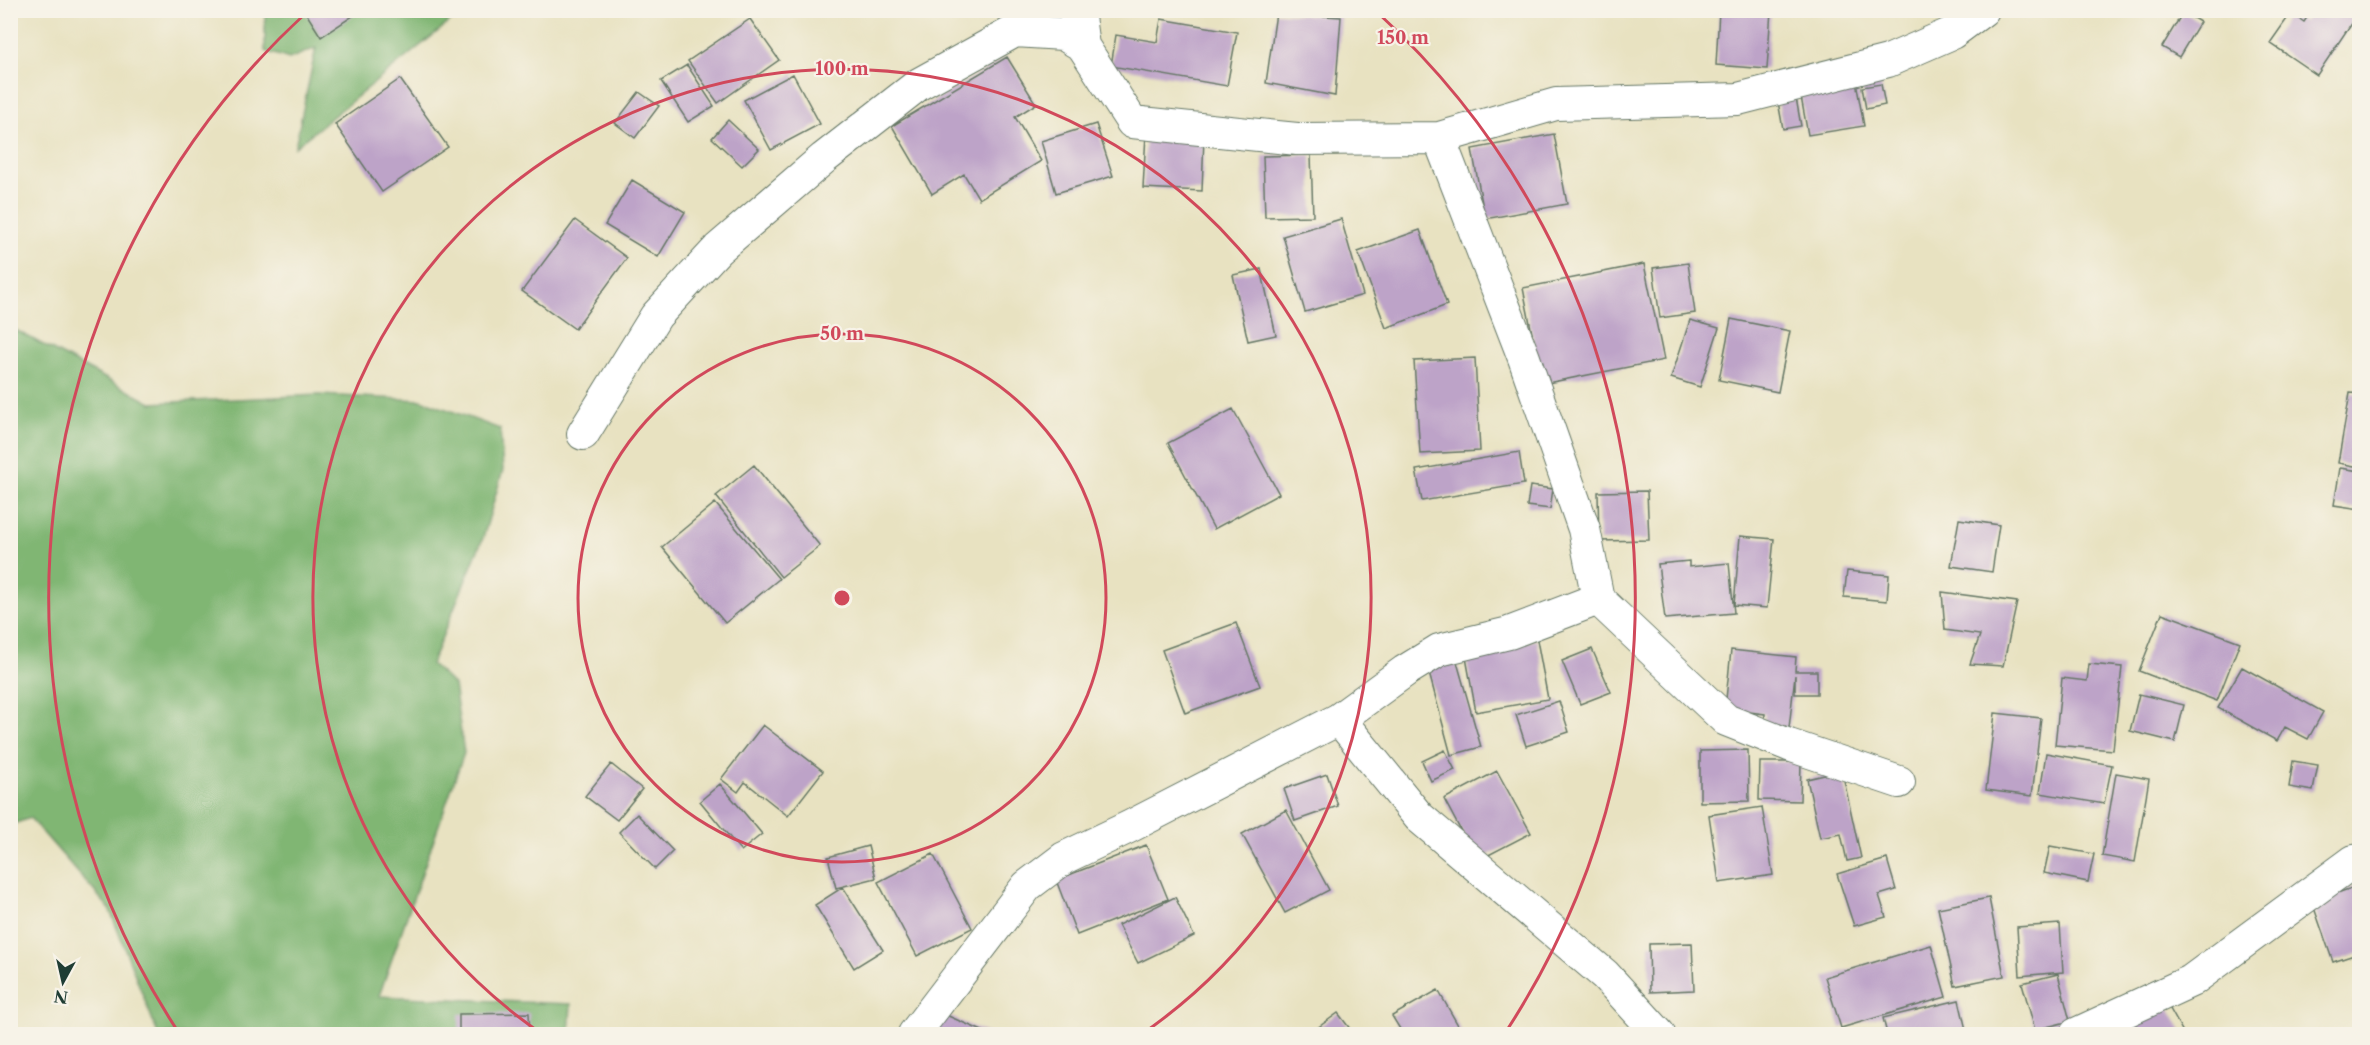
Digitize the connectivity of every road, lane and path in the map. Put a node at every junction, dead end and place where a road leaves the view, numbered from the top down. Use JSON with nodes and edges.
{"nodes":[{"id":1,"x":1078,"y":10,"type":"edge"},
{"id":2,"x":1983,"y":10,"type":"edge"},
{"id":3,"x":1083,"y":46,"type":"junction"},
{"id":4,"x":1439,"y":138,"type":"junction"},
{"id":5,"x":583,"y":434,"type":"dead end"},
{"id":6,"x":1598,"y":600,"type":"junction"},
{"id":7,"x":1339,"y":719,"type":"junction"},
{"id":8,"x":1899,"y":782,"type":"dead end"},
{"id":9,"x":2360,"y":860,"type":"edge"},
{"id":10,"x":914,"y":1035,"type":"edge"},
{"id":11,"x":1659,"y":1035,"type":"edge"},
{"id":12,"x":2076,"y":1035,"type":"edge"}],
"edges":[{"from":1,"to":3,"type":"street"},
{"from":2,"to":4,"type":"street"},
{"from":3,"to":4,"type":"street"},
{"from":3,"to":5,"type":"street"},
{"from":4,"to":6,"type":"street"},
{"from":6,"to":7,"type":"street"},
{"from":6,"to":8,"type":"street"},
{"from":7,"to":10,"type":"street"},
{"from":7,"to":11,"type":"street"},
{"from":9,"to":12,"type":"street"}]}
